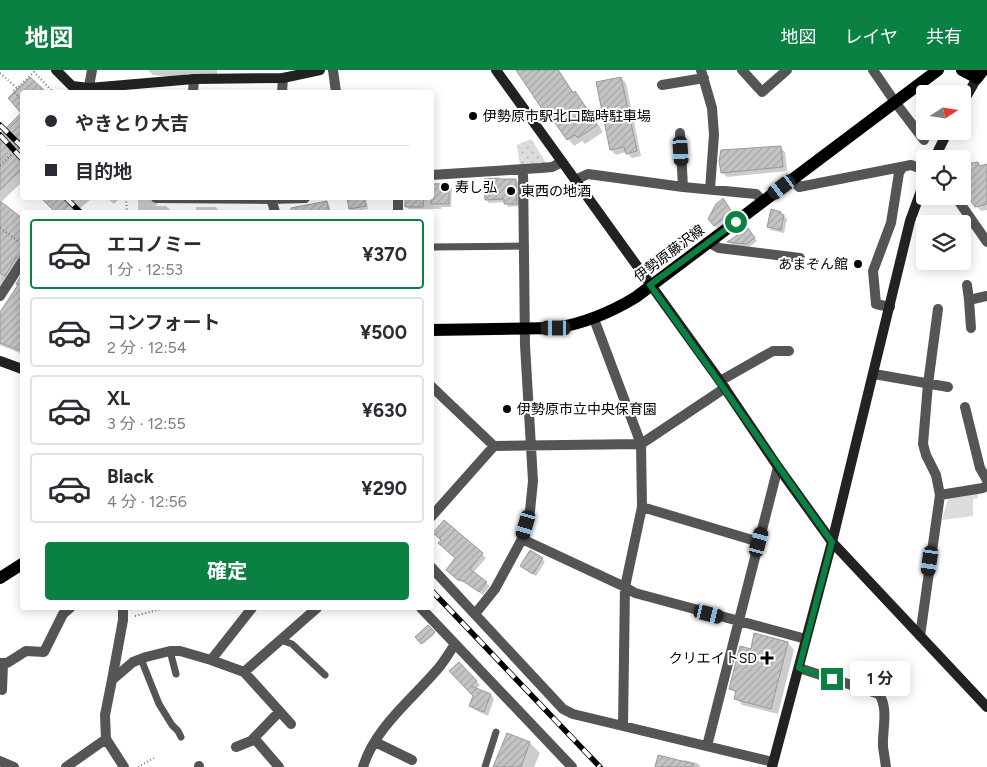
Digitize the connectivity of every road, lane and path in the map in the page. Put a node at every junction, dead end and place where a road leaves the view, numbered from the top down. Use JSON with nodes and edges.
{"nodes":[{"id":1,"x":56,"y":70,"type":"edge"},
{"id":2,"x":92,"y":70,"type":"edge"},
{"id":3,"x":320,"y":70,"type":"edge"},
{"id":4,"x":333,"y":70,"type":"edge"},
{"id":5,"x":496,"y":70,"type":"edge"},
{"id":6,"x":742,"y":70,"type":"edge"},
{"id":7,"x":787,"y":70,"type":"edge"},
{"id":8,"x":873,"y":70,"type":"edge"},
{"id":9,"x":938,"y":70,"type":"edge"},
{"id":10,"x":962,"y":70,"type":"edge"},
{"id":11,"x":0,"y":73,"type":"edge"},
{"id":12,"x":217,"y":74,"type":"edge"},
{"id":13,"x":283,"y":74,"type":"edge"},
{"id":14,"x":702,"y":74,"type":"edge"},
{"id":15,"x":980,"y":74,"type":"edge"},
{"id":16,"x":194,"y":79,"type":"junction"},
{"id":17,"x":662,"y":86,"type":"dead end"},
{"id":18,"x":17,"y":88,"type":"junction"},
{"id":19,"x":72,"y":89,"type":"edge"},
{"id":20,"x":971,"y":89,"type":"edge"},
{"id":21,"x":51,"y":90,"type":"edge"},
{"id":22,"x":89,"y":90,"type":"edge"},
{"id":23,"x":193,"y":90,"type":"edge"},
{"id":24,"x":282,"y":90,"type":"edge"},
{"id":25,"x":336,"y":90,"type":"edge"},
{"id":26,"x":20,"y":98,"type":"edge"},
{"id":27,"x":894,"y":102,"type":"junction"},
{"id":28,"x":916,"y":130,"type":"edge"},
{"id":29,"x":680,"y":133,"type":"dead end"},
{"id":30,"x":20,"y":146,"type":"edge"},
{"id":31,"x":562,"y":162,"type":"junction"},
{"id":32,"x":0,"y":165,"type":"edge"},
{"id":33,"x":916,"y":167,"type":"edge"},
{"id":34,"x":902,"y":168,"type":"junction"},
{"id":35,"x":523,"y":169,"type":"junction"},
{"id":36,"x":434,"y":174,"type":"edge"},
{"id":37,"x":792,"y":179,"type":"junction"},
{"id":38,"x":575,"y":180,"type":"junction"},
{"id":39,"x":683,"y":187,"type":"junction"},
{"id":40,"x":710,"y":190,"type":"junction"},
{"id":41,"x":763,"y":201,"type":"junction"},
{"id":42,"x":916,"y":205,"type":"edge"},
{"id":43,"x":961,"y":205,"type":"edge"},
{"id":44,"x":0,"y":228,"type":"edge"},
{"id":45,"x":708,"y":242,"type":"junction"},
{"id":46,"x":987,"y":242,"type":"edge"},
{"id":47,"x":20,"y":243,"type":"edge"},
{"id":48,"x":525,"y":246,"type":"junction"},
{"id":49,"x":434,"y":247,"type":"edge"},
{"id":50,"x":800,"y":258,"type":"dead end"},
{"id":51,"x":20,"y":265,"type":"edge"},
{"id":52,"x":650,"y":285,"type":"junction"},
{"id":53,"x":967,"y":286,"type":"dead end"},
{"id":54,"x":0,"y":296,"type":"edge"},
{"id":55,"x":987,"y":296,"type":"edge"},
{"id":56,"x":969,"y":300,"type":"junction"},
{"id":57,"x":890,"y":307,"type":"junction"},
{"id":58,"x":938,"y":309,"type":"dead end"},
{"id":59,"x":594,"y":319,"type":"junction"},
{"id":60,"x":971,"y":328,"type":"dead end"},
{"id":61,"x":525,"y":329,"type":"junction"},
{"id":62,"x":434,"y":330,"type":"edge"},
{"id":63,"x":788,"y":350,"type":"dead end"},
{"id":64,"x":0,"y":361,"type":"edge"},
{"id":65,"x":20,"y":369,"type":"edge"},
{"id":66,"x":874,"y":374,"type":"junction"},
{"id":67,"x":928,"y":384,"type":"junction"},
{"id":68,"x":722,"y":385,"type":"junction"},
{"id":69,"x":948,"y":387,"type":"dead end"},
{"id":70,"x":434,"y":393,"type":"edge"},
{"id":71,"x":964,"y":407,"type":"dead end"},
{"id":72,"x":641,"y":444,"type":"junction"},
{"id":73,"x":531,"y":445,"type":"junction"},
{"id":74,"x":494,"y":446,"type":"junction"},
{"id":75,"x":778,"y":467,"type":"junction"},
{"id":76,"x":987,"y":480,"type":"edge"},
{"id":77,"x":987,"y":485,"type":"edge"},
{"id":78,"x":940,"y":496,"type":"junction"},
{"id":79,"x":642,"y":507,"type":"junction"},
{"id":80,"x":434,"y":514,"type":"edge"},
{"id":81,"x":522,"y":539,"type":"junction"},
{"id":82,"x":759,"y":542,"type":"junction"},
{"id":83,"x":832,"y":542,"type":"junction"},
{"id":84,"x":20,"y":565,"type":"edge"},
{"id":85,"x":434,"y":570,"type":"edge"},
{"id":86,"x":0,"y":578,"type":"edge"},
{"id":87,"x":625,"y":587,"type":"junction"},
{"id":88,"x":68,"y":610,"type":"edge"},
{"id":89,"x":123,"y":610,"type":"edge"},
{"id":90,"x":158,"y":610,"type":"edge"},
{"id":91,"x":250,"y":610,"type":"edge"},
{"id":92,"x":315,"y":610,"type":"edge"},
{"id":93,"x":423,"y":610,"type":"edge"},
{"id":94,"x":475,"y":614,"type":"junction"},
{"id":95,"x":123,"y":620,"type":"junction"},
{"id":96,"x":739,"y":622,"type":"junction"},
{"id":97,"x":920,"y":636,"type":"junction"},
{"id":98,"x":806,"y":639,"type":"junction"},
{"id":99,"x":281,"y":640,"type":"junction"},
{"id":100,"x":455,"y":644,"type":"junction"},
{"id":101,"x":170,"y":651,"type":"junction"},
{"id":102,"x":141,"y":659,"type":"junction"},
{"id":103,"x":211,"y":660,"type":"junction"},
{"id":104,"x":1,"y":663,"type":"edge"},
{"id":105,"x":799,"y":668,"type":"junction"},
{"id":106,"x":244,"y":672,"type":"junction"},
{"id":107,"x":176,"y":674,"type":"dead end"},
{"id":108,"x":325,"y":676,"type":"dead end"},
{"id":109,"x":112,"y":680,"type":"junction"},
{"id":110,"x":2,"y":690,"type":"dead end"},
{"id":111,"x":987,"y":708,"type":"edge"},
{"id":112,"x":279,"y":712,"type":"junction"},
{"id":113,"x":290,"y":724,"type":"dead end"},
{"id":114,"x":624,"y":726,"type":"junction"},
{"id":115,"x":496,"y":732,"type":"dead end"},
{"id":116,"x":181,"y":737,"type":"dead end"},
{"id":117,"x":254,"y":738,"type":"junction"},
{"id":118,"x":106,"y":739,"type":"junction"},
{"id":119,"x":375,"y":742,"type":"junction"},
{"id":120,"x":707,"y":746,"type":"junction"},
{"id":121,"x":236,"y":748,"type":"dead end"},
{"id":122,"x":154,"y":758,"type":"dead end"},
{"id":123,"x":412,"y":760,"type":"dead end"},
{"id":124,"x":0,"y":761,"type":"edge"},
{"id":125,"x":772,"y":764,"type":"edge"},
{"id":126,"x":14,"y":767,"type":"edge"},
{"id":127,"x":66,"y":767,"type":"edge"},
{"id":128,"x":124,"y":767,"type":"edge"},
{"id":129,"x":138,"y":767,"type":"edge"},
{"id":130,"x":279,"y":767,"type":"edge"},
{"id":131,"x":363,"y":767,"type":"edge"},
{"id":132,"x":485,"y":767,"type":"edge"},
{"id":133,"x":572,"y":767,"type":"edge"},
{"id":134,"x":886,"y":767,"type":"edge"}],
"edges":[{"from":1,"to":19,"type":"street"},
{"from":2,"to":22,"type":"street"},
{"from":3,"to":13,"type":"street"},
{"from":4,"to":25,"type":"street"},
{"from":5,"to":31,"type":"street"},
{"from":6,"to":7,"type":"street"},
{"from":8,"to":27,"type":"street"},
{"from":9,"to":27,"type":"main road","name":"伊勢原藤沢線"},
{"from":10,"to":15,"type":"main road"},
{"from":11,"to":18,"type":"path"},
{"from":12,"to":13,"type":"street"},
{"from":12,"to":16,"type":"street"},
{"from":13,"to":24,"type":"street"},
{"from":14,"to":17,"type":"street"},
{"from":14,"to":40,"type":"street"},
{"from":15,"to":20,"type":"street"},
{"from":16,"to":22,"type":"street"},
{"from":16,"to":23,"type":"street"},
{"from":18,"to":21,"type":"path"},
{"from":18,"to":26,"type":"path"},
{"from":19,"to":22,"type":"street"},
{"from":27,"to":28,"type":"street"},
{"from":27,"to":37,"type":"main road","name":"伊勢原藤沢線"},
{"from":29,"to":39,"type":"street"},
{"from":30,"to":32,"type":"path"},
{"from":31,"to":35,"type":"street"},
{"from":31,"to":38,"type":"street"},
{"from":33,"to":34,"type":"street"},
{"from":34,"to":37,"type":"street"},
{"from":34,"to":57,"type":"street"},
{"from":35,"to":36,"type":"street"},
{"from":35,"to":48,"type":"street"},
{"from":37,"to":41,"type":"main road","name":"伊勢原藤沢線"},
{"from":38,"to":39,"type":"street"},
{"from":38,"to":52,"type":"street"},
{"from":39,"to":40,"type":"street"},
{"from":40,"to":41,"type":"street"},
{"from":41,"to":45,"type":"main road","name":"伊勢原藤沢線"},
{"from":42,"to":57,"type":"street"},
{"from":43,"to":46,"type":"street"},
{"from":44,"to":47,"type":"path"},
{"from":45,"to":50,"type":"street"},
{"from":45,"to":52,"type":"main road","name":"伊勢原藤沢線"},
{"from":48,"to":49,"type":"lane"},
{"from":48,"to":61,"type":"street"},
{"from":51,"to":54,"type":"street"},
{"from":52,"to":59,"type":"main road","name":"伊勢原藤沢線"},
{"from":52,"to":68,"type":"street"},
{"from":53,"to":56,"type":"street"},
{"from":55,"to":56,"type":"street"},
{"from":56,"to":60,"type":"street"},
{"from":57,"to":66,"type":"street"},
{"from":58,"to":67,"type":"street"},
{"from":59,"to":61,"type":"main road","name":"伊勢原藤沢線"},
{"from":59,"to":72,"type":"street"},
{"from":61,"to":62,"type":"main road","name":"伊勢原藤沢線"},
{"from":61,"to":73,"type":"street"},
{"from":63,"to":68,"type":"street"},
{"from":64,"to":65,"type":"street"},
{"from":66,"to":67,"type":"street"},
{"from":66,"to":83,"type":"street"},
{"from":67,"to":69,"type":"street"},
{"from":67,"to":78,"type":"street"},
{"from":68,"to":72,"type":"street"},
{"from":68,"to":75,"type":"street"},
{"from":70,"to":74,"type":"street"},
{"from":71,"to":76,"type":"street"},
{"from":72,"to":73,"type":"street"},
{"from":72,"to":79,"type":"street"},
{"from":73,"to":74,"type":"street"},
{"from":73,"to":81,"type":"street"},
{"from":74,"to":80,"type":"street"},
{"from":75,"to":82,"type":"street"},
{"from":75,"to":83,"type":"street"},
{"from":77,"to":78,"type":"street"},
{"from":78,"to":97,"type":"street"},
{"from":79,"to":82,"type":"street"},
{"from":79,"to":87,"type":"street"},
{"from":81,"to":87,"type":"street"},
{"from":81,"to":94,"type":"street"},
{"from":82,"to":96,"type":"street"},
{"from":83,"to":97,"type":"street"},
{"from":83,"to":98,"type":"street"},
{"from":84,"to":86,"type":"main road"},
{"from":85,"to":94,"type":"street"},
{"from":87,"to":96,"type":"street"},
{"from":87,"to":114,"type":"street"},
{"from":88,"to":104,"type":"street"},
{"from":89,"to":95,"type":"street"},
{"from":90,"to":95,"type":"path"},
{"from":91,"to":103,"type":"street"},
{"from":92,"to":99,"type":"street"},
{"from":93,"to":100,"type":"street"},
{"from":94,"to":114,"type":"street"},
{"from":95,"to":109,"type":"street"},
{"from":96,"to":98,"type":"street"},
{"from":96,"to":120,"type":"street"},
{"from":97,"to":111,"type":"street"},
{"from":98,"to":105,"type":"street"},
{"from":99,"to":106,"type":"street"},
{"from":99,"to":108,"type":"lane"},
{"from":100,"to":119,"type":"street"},
{"from":100,"to":133,"type":"street"},
{"from":101,"to":102,"type":"street"},
{"from":101,"to":103,"type":"street"},
{"from":101,"to":107,"type":"lane"},
{"from":102,"to":109,"type":"street"},
{"from":102,"to":116,"type":"lane"},
{"from":103,"to":106,"type":"street"},
{"from":104,"to":110,"type":"street"},
{"from":105,"to":125,"type":"street"},
{"from":105,"to":134,"type":"street"},
{"from":106,"to":112,"type":"street"},
{"from":109,"to":118,"type":"street"},
{"from":112,"to":113,"type":"street"},
{"from":112,"to":117,"type":"street"},
{"from":114,"to":120,"type":"street"},
{"from":115,"to":132,"type":"lane"},
{"from":117,"to":121,"type":"street"},
{"from":117,"to":130,"type":"street"},
{"from":118,"to":127,"type":"street"},
{"from":118,"to":128,"type":"street"},
{"from":119,"to":123,"type":"street"},
{"from":119,"to":131,"type":"street"},
{"from":120,"to":125,"type":"street"},
{"from":122,"to":129,"type":"path"},
{"from":124,"to":126,"type":"street"}]}
